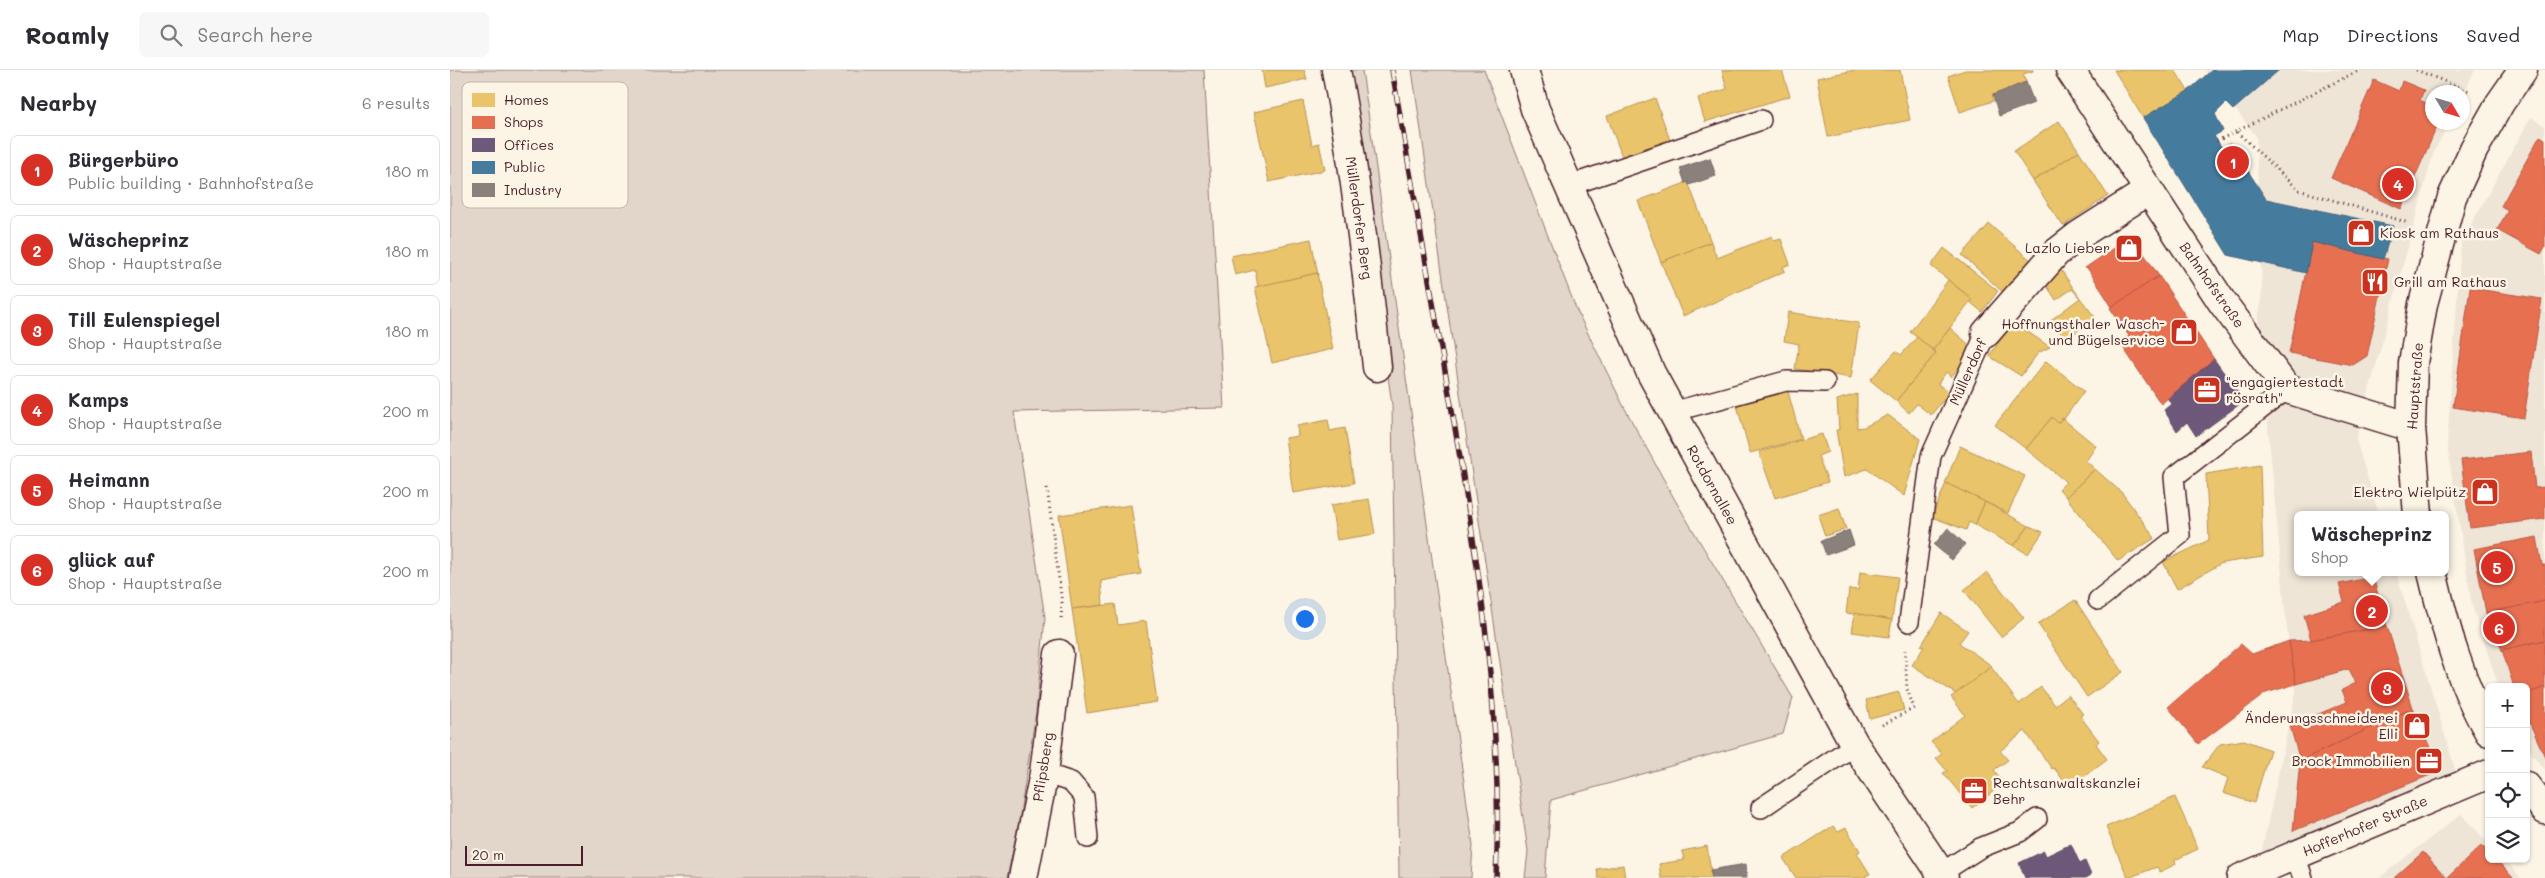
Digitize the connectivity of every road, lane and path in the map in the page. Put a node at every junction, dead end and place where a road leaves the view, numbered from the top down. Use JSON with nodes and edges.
{"nodes":[{"id":1,"x":1336,"y":70,"type":"edge"},
{"id":2,"x":1524,"y":70,"type":"edge"},
{"id":3,"x":2070,"y":70,"type":"edge"},
{"id":4,"x":2360,"y":70,"type":"edge"},
{"id":5,"x":2416,"y":70,"type":"edge"},
{"id":6,"x":2523,"y":70,"type":"edge"},
{"id":7,"x":2500,"y":103,"type":"junction"},
{"id":8,"x":1761,"y":120,"type":"dead end"},
{"id":9,"x":2236,"y":132,"type":"junction"},
{"id":10,"x":2217,"y":141,"type":"dead end"},
{"id":11,"x":1568,"y":186,"type":"junction"},
{"id":12,"x":2148,"y":191,"type":"junction"},
{"id":13,"x":2441,"y":233,"type":"junction"},
{"id":14,"x":1986,"y":333,"type":"joint"},
{"id":15,"x":1377,"y":367,"type":"dead end"},
{"id":16,"x":1825,"y":382,"type":"dead end"},
{"id":17,"x":2287,"y":389,"type":"junction"},
{"id":18,"x":1672,"y":412,"type":"junction"},
{"id":19,"x":2411,"y":427,"type":"junction"},
{"id":20,"x":1047,"y":488,"type":"dead end"},
{"id":21,"x":2418,"y":511,"type":"edge"},
{"id":22,"x":2433,"y":576,"type":"edge"},
{"id":23,"x":2098,"y":600,"type":"dead end"},
{"id":24,"x":1909,"y":622,"type":"joint"},
{"id":25,"x":1059,"y":654,"type":"joint"},
{"id":26,"x":2487,"y":728,"type":"edge"},
{"id":27,"x":1855,"y":745,"type":"junction"},
{"id":28,"x":1044,"y":772,"type":"junction"},
{"id":29,"x":2485,"y":776,"type":"edge"},
{"id":30,"x":2530,"y":791,"type":"edge"},
{"id":31,"x":1760,"y":808,"type":"dead end"},
{"id":32,"x":2545,"y":810,"type":"edge"},
{"id":33,"x":2038,"y":819,"type":"dead end"},
{"id":34,"x":1088,"y":838,"type":"dead end"},
{"id":35,"x":2299,"y":866,"type":"edge"},
{"id":36,"x":1943,"y":875,"type":"edge"},
{"id":37,"x":1022,"y":878,"type":"edge"},
{"id":38,"x":2241,"y":878,"type":"edge"}],
"edges":[{"from":1,"to":15,"type":"street","name":"Müllerdorfer Berg"},
{"from":2,"to":11,"type":"street","name":"Rotdornallee"},
{"from":3,"to":12,"type":"street","name":"Bahnhofstraße"},
{"from":4,"to":9,"type":"path"},
{"from":5,"to":7,"type":"path"},
{"from":6,"to":7,"type":"street","name":"Hauptstraße"},
{"from":7,"to":13,"type":"street","name":"Hauptstraße"},
{"from":8,"to":11,"type":"lane"},
{"from":9,"to":10,"type":"path"},
{"from":9,"to":13,"type":"path"},
{"from":11,"to":18,"type":"street","name":"Rotdornallee"},
{"from":12,"to":14,"type":"street","name":"Müllerdorf"},
{"from":12,"to":17,"type":"street","name":"Bahnhofstraße"},
{"from":13,"to":19,"type":"street","name":"Hauptstraße"},
{"from":14,"to":24,"type":"lane","name":"Müllerdorf"},
{"from":16,"to":18,"type":"lane"},
{"from":17,"to":19,"type":"street"},
{"from":17,"to":23,"type":"lane"},
{"from":18,"to":27,"type":"street","name":"Rotdornallee"},
{"from":19,"to":21,"type":"street","name":"Hauptstraße"},
{"from":20,"to":25,"type":"path"},
{"from":22,"to":26,"type":"street"},
{"from":24,"to":27,"type":"path"},
{"from":25,"to":28,"type":"street","name":"Pflipsberg"},
{"from":27,"to":31,"type":"lane"},
{"from":27,"to":36,"type":"street","name":"Rotdornallee"},
{"from":28,"to":34,"type":"lane"},
{"from":28,"to":37,"type":"street","name":"Pflipsberg"},
{"from":29,"to":35,"type":"street","name":"Hofferhofer Straße"},
{"from":30,"to":32,"type":"street"},
{"from":33,"to":36,"type":"lane"},
{"from":35,"to":38,"type":"street","name":"Hofferhofer Straße"}]}
